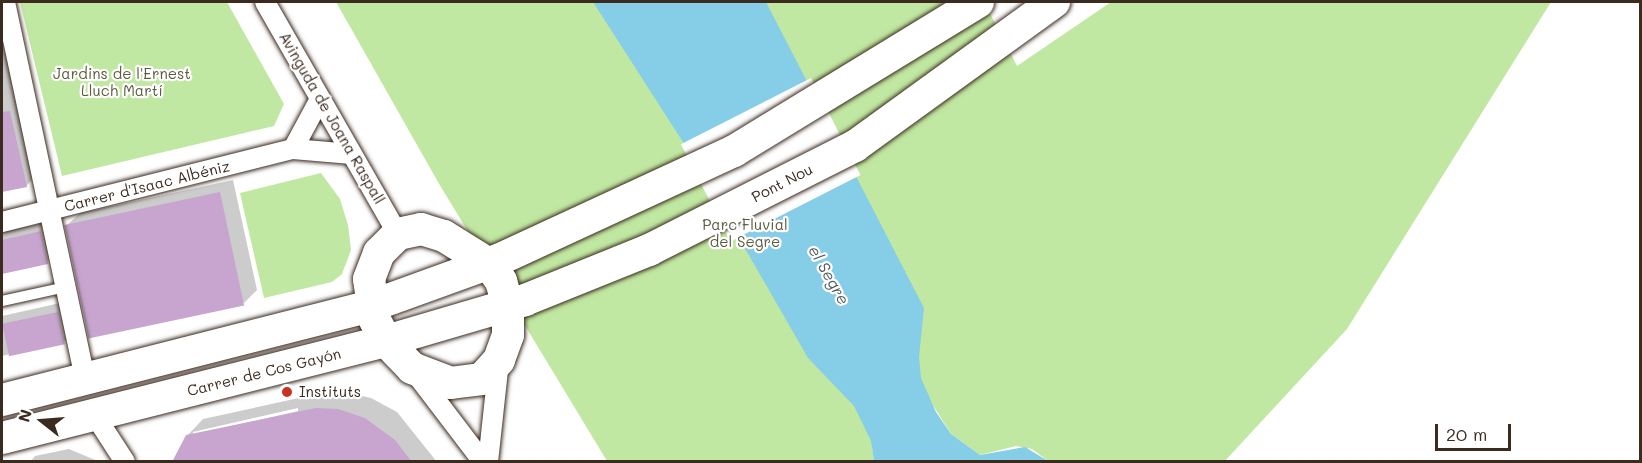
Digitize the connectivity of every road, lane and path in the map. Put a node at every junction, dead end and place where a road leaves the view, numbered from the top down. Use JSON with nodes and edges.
{"nodes":[{"id":1,"x":5,"y":2,"type":"edge"},
{"id":2,"x":265,"y":2,"type":"edge"},
{"id":3,"x":978,"y":2,"type":"edge"},
{"id":4,"x":1054,"y":2,"type":"edge"},
{"id":5,"x":320,"y":99,"type":"junction"},
{"id":6,"x":293,"y":149,"type":"junction"},
{"id":7,"x":352,"y":154,"type":"junction"},
{"id":8,"x":50,"y":211,"type":"junction"},
{"id":9,"x":2,"y":222,"type":"edge"},
{"id":10,"x":398,"y":234,"type":"junction"},
{"id":11,"x":501,"y":259,"type":"junction"},
{"id":12,"x":66,"y":287,"type":"junction"},
{"id":13,"x":2,"y":301,"type":"edge"},
{"id":14,"x":517,"y":303,"type":"junction"},
{"id":15,"x":371,"y":306,"type":"junction"},
{"id":16,"x":386,"y":341,"type":"junction"},
{"id":17,"x":499,"y":360,"type":"junction"},
{"id":18,"x":412,"y":368,"type":"junction"},
{"id":19,"x":85,"y":379,"type":"junction"},
{"id":20,"x":2,"y":400,"type":"edge"},
{"id":21,"x":93,"y":414,"type":"junction"},
{"id":22,"x":6,"y":439,"type":"edge"},
{"id":23,"x":125,"y":462,"type":"edge"},
{"id":24,"x":483,"y":462,"type":"edge"},
{"id":25,"x":488,"y":462,"type":"edge"}],
"edges":[{"from":1,"to":8,"type":"street"},
{"from":2,"to":5,"type":"street","name":"Avinguda de Joana Raspall"},
{"from":3,"to":11,"type":"main road"},
{"from":4,"to":14,"type":"main road","name":"Pont Nou"},
{"from":5,"to":6,"type":"street"},
{"from":5,"to":7,"type":"street","name":"Avinguda de Joana Raspall"},
{"from":6,"to":7,"type":"street","name":"Carrer d'Isaac Albéniz"},
{"from":6,"to":8,"type":"street","name":"Carrer d'Isaac Albéniz"},
{"from":7,"to":10,"type":"street","name":"Avinguda de Joana Raspall"},
{"from":8,"to":9,"type":"street","name":"Carrer d'Isaac Albéniz"},
{"from":8,"to":12,"type":"street"},
{"from":10,"to":11,"type":"main road"},
{"from":10,"to":15,"type":"main road"},
{"from":11,"to":14,"type":"main road"},
{"from":11,"to":15,"type":"main road"},
{"from":12,"to":13,"type":"lane"},
{"from":12,"to":19,"type":"street"},
{"from":14,"to":16,"type":"main road","name":"Carrer de Cos Gayón"},
{"from":14,"to":17,"type":"main road"},
{"from":15,"to":16,"type":"main road"},
{"from":15,"to":19,"type":"main road"},
{"from":16,"to":18,"type":"main road"},
{"from":16,"to":21,"type":"main road","name":"Carrer de Cos Gayón"},
{"from":17,"to":18,"type":"main road"},
{"from":17,"to":25,"type":"street"},
{"from":18,"to":24,"type":"street"},
{"from":19,"to":20,"type":"main road"},
{"from":21,"to":22,"type":"main road","name":"Carrer de Cos Gayón"},
{"from":21,"to":23,"type":"street"}]}
